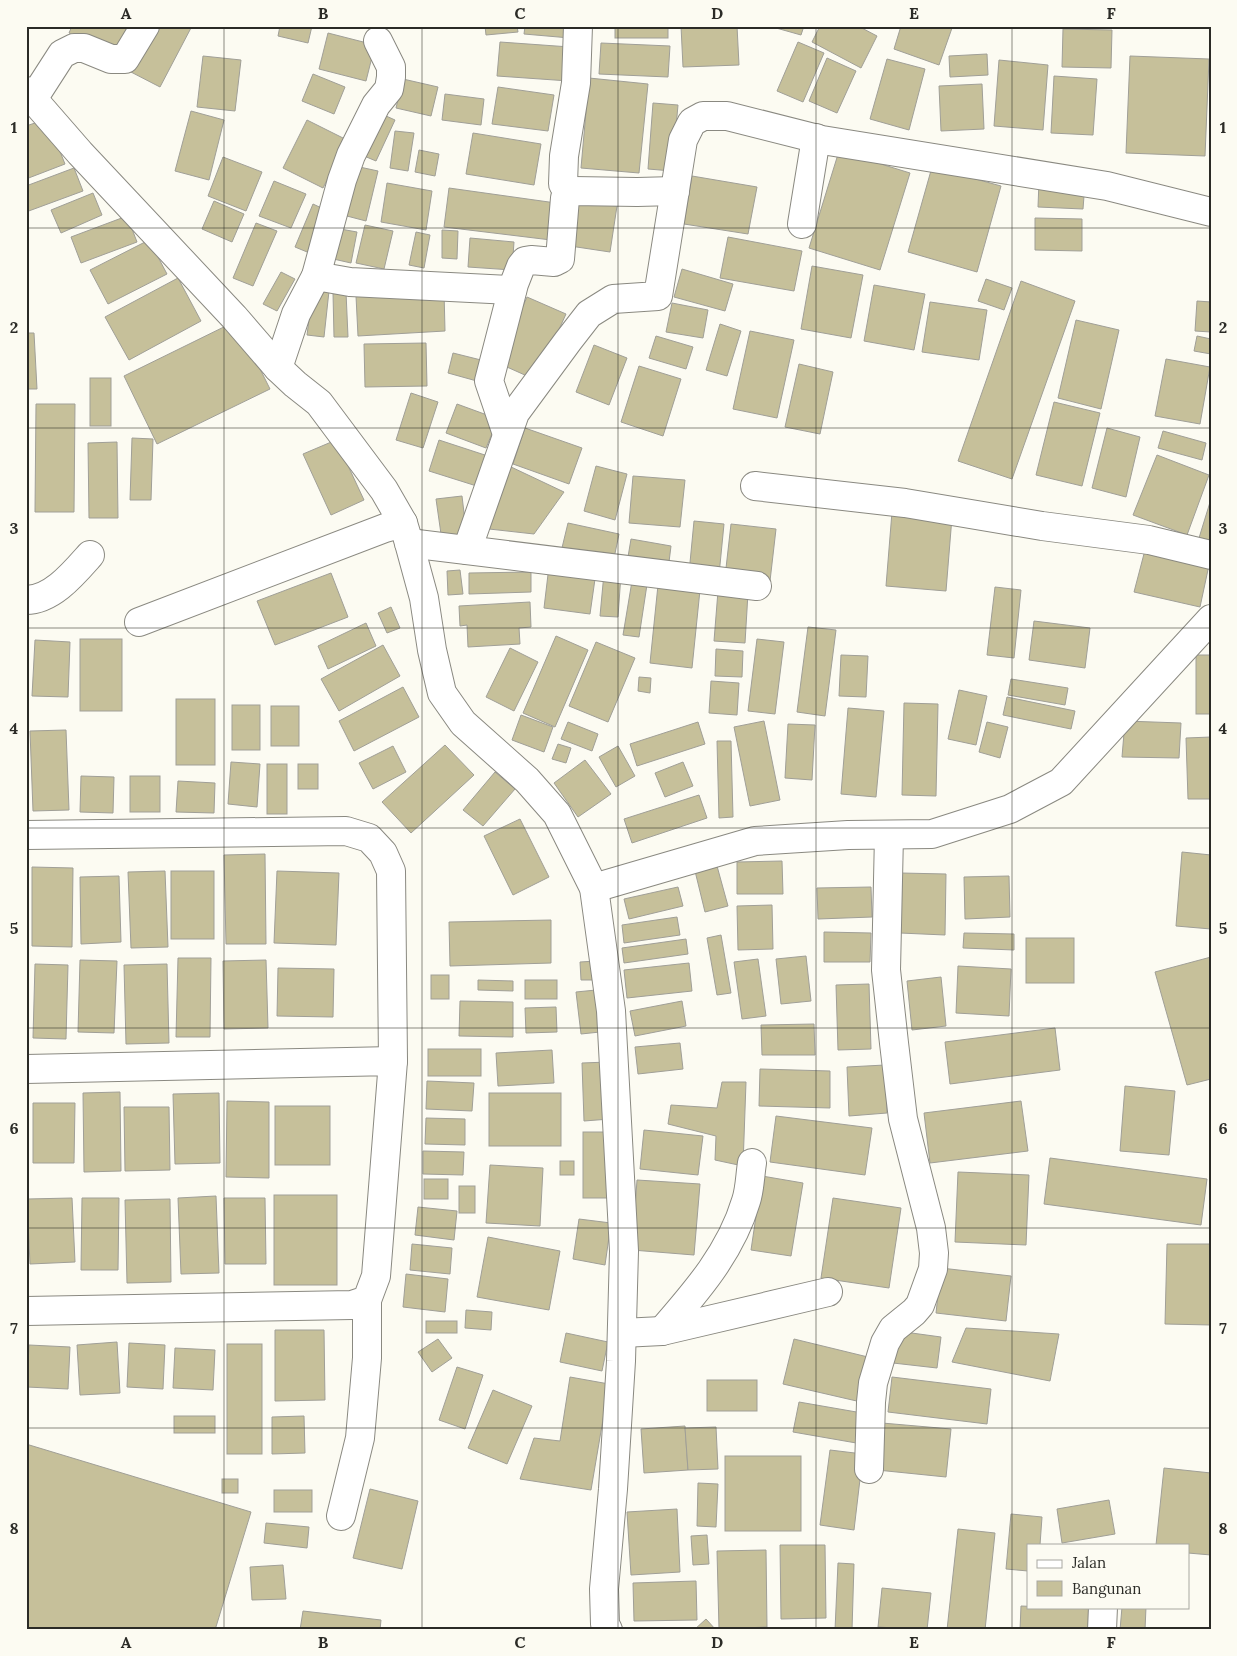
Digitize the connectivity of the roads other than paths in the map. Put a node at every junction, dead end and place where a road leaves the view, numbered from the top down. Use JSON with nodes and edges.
{"nodes":[{"id":1,"x":145,"y":26,"type":"edge"},
{"id":2,"x":578,"y":26,"type":"edge"},
{"id":3,"x":378,"y":41,"type":"dead end"},
{"id":4,"x":30,"y":95,"type":"edge"},
{"id":5,"x":816,"y":138,"type":"junction"},
{"id":6,"x":675,"y":191,"type":"junction"},
{"id":7,"x":568,"y":192,"type":"junction"},
{"id":8,"x":1211,"y":212,"type":"edge"},
{"id":9,"x":802,"y":224,"type":"dead end"},
{"id":10,"x":316,"y":276,"type":"junction"},
{"id":11,"x":512,"y":290,"type":"junction"},
{"id":12,"x":278,"y":368,"type":"junction"},
{"id":13,"x":507,"y":434,"type":"junction"},
{"id":14,"x":755,"y":486,"type":"dead end"},
{"id":15,"x":406,"y":533,"type":"junction"},
{"id":16,"x":467,"y":550,"type":"junction"},
{"id":17,"x":90,"y":555,"type":"dead end"},
{"id":18,"x":1211,"y":555,"type":"edge"},
{"id":19,"x":757,"y":586,"type":"dead end"},
{"id":20,"x":26,"y":600,"type":"edge"},
{"id":21,"x":1211,"y":620,"type":"edge"},
{"id":22,"x":138,"y":622,"type":"dead end"},
{"id":23,"x":26,"y":835,"type":"edge"},
{"id":24,"x":889,"y":835,"type":"junction"},
{"id":25,"x":594,"y":888,"type":"junction"},
{"id":26,"x":393,"y":1061,"type":"junction"},
{"id":27,"x":26,"y":1069,"type":"edge"},
{"id":28,"x":752,"y":1163,"type":"dead end"},
{"id":29,"x":828,"y":1292,"type":"dead end"},
{"id":30,"x":367,"y":1300,"type":"junction"},
{"id":31,"x":26,"y":1311,"type":"edge"},
{"id":32,"x":662,"y":1331,"type":"junction"},
{"id":33,"x":622,"y":1333,"type":"junction"},
{"id":34,"x":869,"y":1469,"type":"dead end"},
{"id":35,"x":341,"y":1516,"type":"dead end"},
{"id":36,"x":1103,"y":1608,"type":"edge"},
{"id":37,"x":608,"y":1630,"type":"edge"},
{"id":38,"x":1102,"y":1630,"type":"edge"}],
"edges":[{"from":1,"to":4,"type":"street"},
{"from":2,"to":7,"type":"street"},
{"from":3,"to":10,"type":"street"},
{"from":4,"to":12,"type":"street"},
{"from":5,"to":6,"type":"street"},
{"from":5,"to":8,"type":"street"},
{"from":5,"to":9,"type":"street"},
{"from":6,"to":7,"type":"street"},
{"from":6,"to":13,"type":"street"},
{"from":7,"to":11,"type":"street"},
{"from":10,"to":11,"type":"street"},
{"from":10,"to":12,"type":"street"},
{"from":11,"to":13,"type":"street"},
{"from":12,"to":15,"type":"street"},
{"from":13,"to":16,"type":"street"},
{"from":14,"to":18,"type":"street"},
{"from":15,"to":16,"type":"street"},
{"from":15,"to":22,"type":"street"},
{"from":15,"to":25,"type":"street"},
{"from":16,"to":19,"type":"street"},
{"from":17,"to":20,"type":"street"},
{"from":21,"to":24,"type":"street"},
{"from":23,"to":26,"type":"street"},
{"from":24,"to":25,"type":"street"},
{"from":24,"to":34,"type":"street"},
{"from":25,"to":33,"type":"street"},
{"from":26,"to":27,"type":"street"},
{"from":26,"to":30,"type":"street"},
{"from":28,"to":32,"type":"street"},
{"from":29,"to":32,"type":"street"},
{"from":30,"to":31,"type":"street"},
{"from":30,"to":35,"type":"street"},
{"from":32,"to":33,"type":"street"},
{"from":33,"to":37,"type":"street"},
{"from":36,"to":38,"type":"street"}]}
